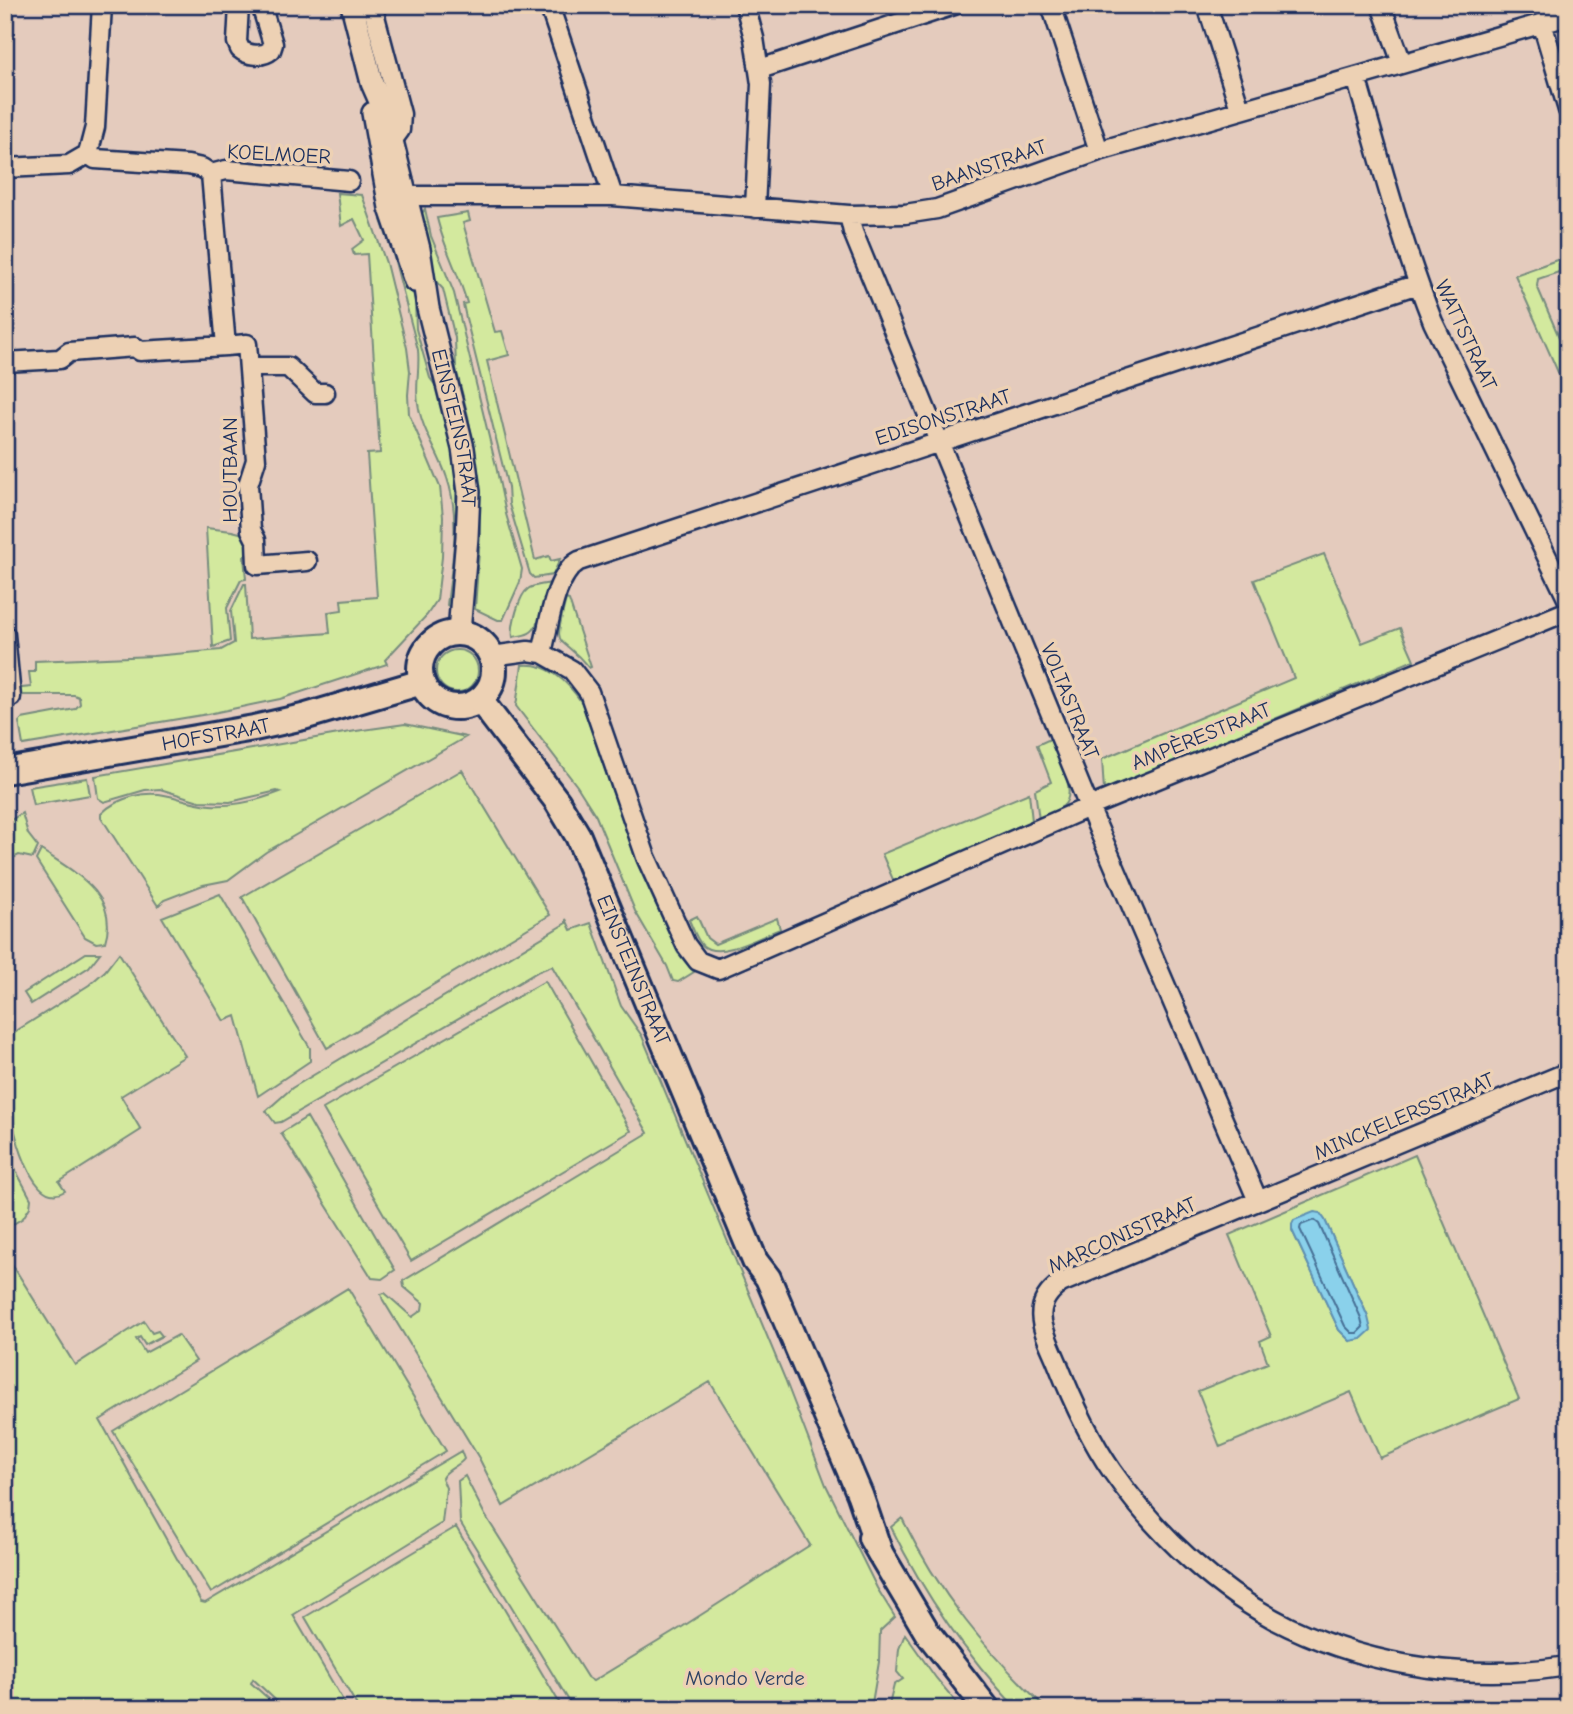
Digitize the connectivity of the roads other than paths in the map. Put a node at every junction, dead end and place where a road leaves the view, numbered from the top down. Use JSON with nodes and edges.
{"nodes":[{"id":1,"x":102,"y":5,"type":"edge"},
{"id":2,"x":239,"y":5,"type":"edge"},
{"id":3,"x":261,"y":5,"type":"edge"},
{"id":4,"x":352,"y":5,"type":"edge"},
{"id":5,"x":372,"y":5,"type":"edge"},
{"id":6,"x":549,"y":5,"type":"edge"},
{"id":7,"x":745,"y":5,"type":"edge"},
{"id":8,"x":954,"y":5,"type":"edge"},
{"id":9,"x":1051,"y":5,"type":"edge"},
{"id":10,"x":1207,"y":5,"type":"edge"},
{"id":11,"x":1381,"y":5,"type":"edge"},
{"id":12,"x":1568,"y":16,"type":"edge"},
{"id":13,"x":1542,"y":23,"type":"junction"},
{"id":14,"x":1402,"y":63,"type":"junction"},
{"id":15,"x":760,"y":69,"type":"junction"},
{"id":16,"x":1356,"y":77,"type":"junction"},
{"id":17,"x":372,"y":83,"type":"junction"},
{"id":18,"x":1240,"y":109,"type":"junction"},
{"id":19,"x":1568,"y":110,"type":"edge"},
{"id":20,"x":392,"y":141,"type":"junction"},
{"id":21,"x":1098,"y":151,"type":"junction"},
{"id":22,"x":88,"y":154,"type":"junction"},
{"id":23,"x":5,"y":168,"type":"edge"},
{"id":24,"x":211,"y":174,"type":"junction"},
{"id":25,"x":349,"y":181,"type":"dead end"},
{"id":26,"x":613,"y":195,"type":"junction"},
{"id":27,"x":406,"y":196,"type":"junction"},
{"id":28,"x":755,"y":208,"type":"junction"},
{"id":29,"x":849,"y":215,"type":"junction"},
{"id":30,"x":1418,"y":284,"type":"junction"},
{"id":31,"x":428,"y":308,"type":"junction"},
{"id":32,"x":226,"y":346,"type":"junction"},
{"id":33,"x":5,"y":362,"type":"edge"},
{"id":34,"x":250,"y":367,"type":"junction"},
{"id":35,"x":325,"y":393,"type":"dead end"},
{"id":36,"x":938,"y":442,"type":"junction"},
{"id":37,"x":307,"y":561,"type":"dead end"},
{"id":38,"x":1568,"y":600,"type":"edge"},
{"id":39,"x":1568,"y":611,"type":"edge"},
{"id":40,"x":459,"y":632,"type":"junction"},
{"id":41,"x":5,"y":635,"type":"edge"},
{"id":42,"x":542,"y":653,"type":"junction"},
{"id":43,"x":492,"y":656,"type":"junction"},
{"id":44,"x":422,"y":682,"type":"junction"},
{"id":45,"x":11,"y":697,"type":"dead end"},
{"id":46,"x":480,"y":700,"type":"junction"},
{"id":47,"x":5,"y":771,"type":"edge"},
{"id":48,"x":1089,"y":807,"type":"junction"},
{"id":49,"x":1568,"y":1072,"type":"edge"},
{"id":50,"x":1258,"y":1201,"type":"junction"},
{"id":51,"x":1568,"y":1666,"type":"edge"},
{"id":52,"x":987,"y":1709,"type":"edge"}],
"edges":[{"from":1,"to":22,"type":"street"},
{"from":2,"to":3,"type":"street"},
{"from":4,"to":17,"type":"street","name":"EINSTEINSTRAAT"},
{"from":5,"to":20,"type":"street"},
{"from":6,"to":26,"type":"street"},
{"from":7,"to":15,"type":"street"},
{"from":8,"to":15,"type":"street"},
{"from":9,"to":21,"type":"street"},
{"from":10,"to":18,"type":"street"},
{"from":11,"to":14,"type":"street"},
{"from":12,"to":13,"type":"street","name":"BAANSTRAAT"},
{"from":13,"to":14,"type":"street","name":"BAANSTRAAT"},
{"from":13,"to":19,"type":"street"},
{"from":14,"to":16,"type":"street","name":"BAANSTRAAT"},
{"from":15,"to":28,"type":"street"},
{"from":16,"to":18,"type":"street","name":"BAANSTRAAT"},
{"from":16,"to":30,"type":"street","name":"WATTSTRAAT"},
{"from":17,"to":20,"type":"street","name":"EINSTEINSTRAAT"},
{"from":17,"to":31,"type":"street","name":"EINSTEINSTRAAT"},
{"from":18,"to":21,"type":"street","name":"BAANSTRAAT"},
{"from":20,"to":27,"type":"street","name":"EINSTEINSTRAAT"},
{"from":21,"to":29,"type":"street","name":"BAANSTRAAT"},
{"from":22,"to":23,"type":"street"},
{"from":22,"to":24,"type":"street","name":"KOELMOER"},
{"from":24,"to":25,"type":"street","name":"KOELMOER"},
{"from":24,"to":32,"type":"street"},
{"from":26,"to":27,"type":"street","name":"BAANSTRAAT"},
{"from":26,"to":28,"type":"street","name":"BAANSTRAAT"},
{"from":27,"to":31,"type":"street","name":"EINSTEINSTRAAT"},
{"from":28,"to":29,"type":"street","name":"BAANSTRAAT"},
{"from":29,"to":36,"type":"street","name":"VOLTASTRAAT"},
{"from":30,"to":36,"type":"street","name":"EDISONSTRAAT"},
{"from":30,"to":38,"type":"street","name":"WATTSTRAAT"},
{"from":31,"to":40,"type":"street","name":"EINSTEINSTRAAT"},
{"from":32,"to":33,"type":"street"},
{"from":32,"to":34,"type":"street"},
{"from":34,"to":35,"type":"street"},
{"from":34,"to":37,"type":"street","name":"HOUTBAAN"},
{"from":36,"to":42,"type":"street","name":"EDISONSTRAAT"},
{"from":36,"to":48,"type":"street","name":"VOLTASTRAAT"},
{"from":39,"to":48,"type":"street","name":"AMPÈRESTRAAT"},
{"from":40,"to":43,"type":"main road"},
{"from":40,"to":44,"type":"main road"},
{"from":41,"to":45,"type":"street"},
{"from":42,"to":43,"type":"street"},
{"from":42,"to":48,"type":"street","name":"AMPÈRESTRAAT"},
{"from":43,"to":46,"type":"main road"},
{"from":44,"to":46,"type":"main road"},
{"from":44,"to":47,"type":"main road","name":"HOFSTRAAT"},
{"from":46,"to":52,"type":"main road","name":"EINSTEINSTRAAT"},
{"from":48,"to":50,"type":"street","name":"VOLTASTRAAT"},
{"from":49,"to":50,"type":"street","name":"MINCKELERSSTRAAT"},
{"from":50,"to":51,"type":"street","name":"MARCONISTRAAT"}]}
